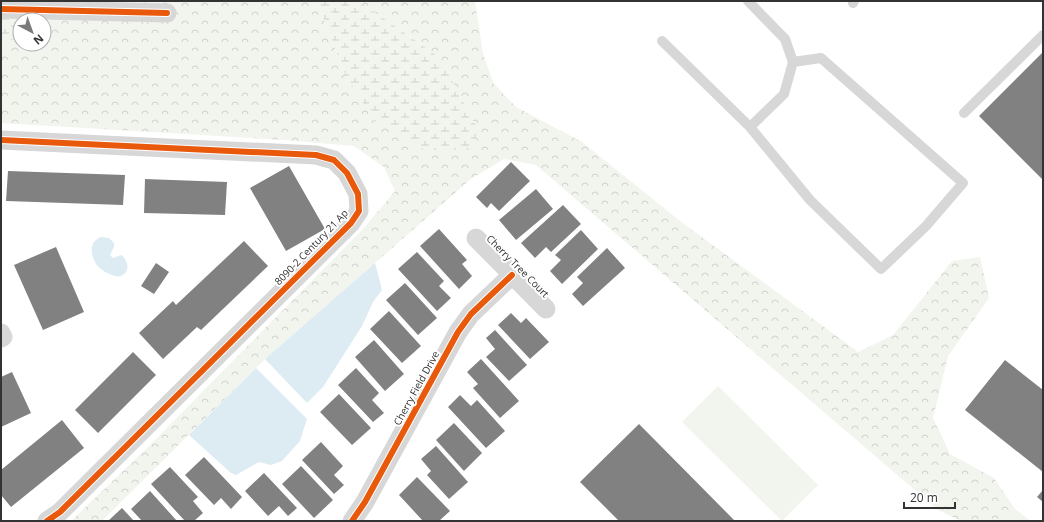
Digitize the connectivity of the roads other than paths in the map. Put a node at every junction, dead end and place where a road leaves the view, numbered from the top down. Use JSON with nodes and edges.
{"nodes":[{"id":1,"x":748,"y":1,"type":"edge"},
{"id":2,"x":1,"y":9,"type":"edge"},
{"id":3,"x":167,"y":12,"type":"dead end"},
{"id":4,"x":1043,"y":36,"type":"edge"},
{"id":5,"x":662,"y":41,"type":"dead end"},
{"id":6,"x":792,"y":62,"type":"junction"},
{"id":7,"x":964,"y":112,"type":"dead end"},
{"id":8,"x":750,"y":127,"type":"junction"},
{"id":9,"x":1,"y":140,"type":"edge"},
{"id":10,"x":476,"y":238,"type":"dead end"},
{"id":11,"x":512,"y":275,"type":"junction"},
{"id":12,"x":546,"y":309,"type":"dead end"},
{"id":13,"x":1,"y":333,"type":"edge"},
{"id":14,"x":1,"y":338,"type":"edge"},
{"id":15,"x":47,"y":521,"type":"edge"},
{"id":16,"x":352,"y":521,"type":"edge"}],
"edges":[{"from":1,"to":6,"type":"lane"},
{"from":2,"to":3,"type":"street"},
{"from":4,"to":7,"type":"lane"},
{"from":5,"to":8,"type":"lane"},
{"from":6,"to":8,"type":"lane"},
{"from":6,"to":8,"type":"lane"},
{"from":9,"to":15,"type":"street","name":"8090-2 Century 21 Ap"},
{"from":10,"to":11,"type":"street","name":"Cherry Tree Court"},
{"from":11,"to":12,"type":"street","name":"Cherry Tree Court"},
{"from":11,"to":16,"type":"street","name":"Cherry Field Drive"},
{"from":13,"to":14,"type":"street"}]}
